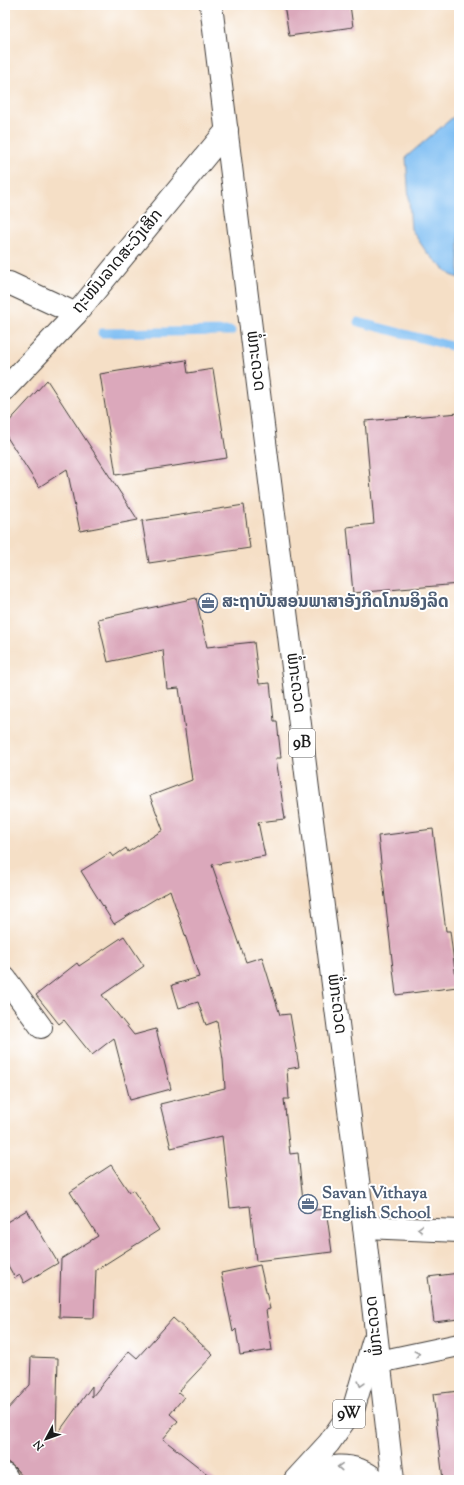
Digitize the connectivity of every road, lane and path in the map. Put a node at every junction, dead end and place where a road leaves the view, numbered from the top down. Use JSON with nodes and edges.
{"nodes":[{"id":1,"x":211,"y":5,"type":"edge"},
{"id":2,"x":227,"y":130,"type":"junction"},
{"id":3,"x":6,"y":282,"type":"edge"},
{"id":4,"x":76,"y":314,"type":"junction"},
{"id":5,"x":5,"y":389,"type":"edge"},
{"id":6,"x":5,"y":978,"type":"edge"},
{"id":7,"x":41,"y":1027,"type":"dead end"},
{"id":8,"x":364,"y":1227,"type":"junction"},
{"id":9,"x":459,"y":1231,"type":"edge"},
{"id":10,"x":376,"y":1333,"type":"junction"},
{"id":11,"x":459,"y":1345,"type":"edge"},
{"id":12,"x":379,"y":1362,"type":"junction"},
{"id":13,"x":5,"y":1475,"type":"edge"},
{"id":14,"x":8,"y":1480,"type":"edge"},
{"id":15,"x":295,"y":1480,"type":"edge"},
{"id":16,"x":376,"y":1480,"type":"edge"},
{"id":17,"x":393,"y":1480,"type":"edge"}],
"edges":[{"from":1,"to":2,"type":"main road","name":"ພໍ່ກະດວດ","number":"9B"},
{"from":2,"to":4,"type":"main road","name":"ຖະໜົນລາດສະວົງເສິກ"},
{"from":2,"to":8,"type":"main road","name":"ພໍ່ກະດວດ","number":"9B"},
{"from":3,"to":4,"type":"main road"},
{"from":4,"to":5,"type":"main road","name":"ຖະໜົນລາດສະວົງເສິກ"},
{"from":6,"to":7,"type":"main road"},
{"from":9,"to":8,"type":"main road","one_way":true},
{"from":8,"to":10,"type":"main road","name":"ພໍ່ກະດວດ","number":"9B"},
{"from":10,"to":12,"type":"main road","name":"ພໍ່ກະດວດ","number":"9B"},
{"from":10,"to":15,"type":"main road","number":"9W","one_way":true},
{"from":12,"to":11,"type":"main road","one_way":true},
{"from":12,"to":17,"type":"main road","name":"ພໍ່ກະດວດ","number":"9B"},
{"from":13,"to":14,"type":"main road"},
{"from":16,"to":15,"type":"main road","one_way":true}]}
